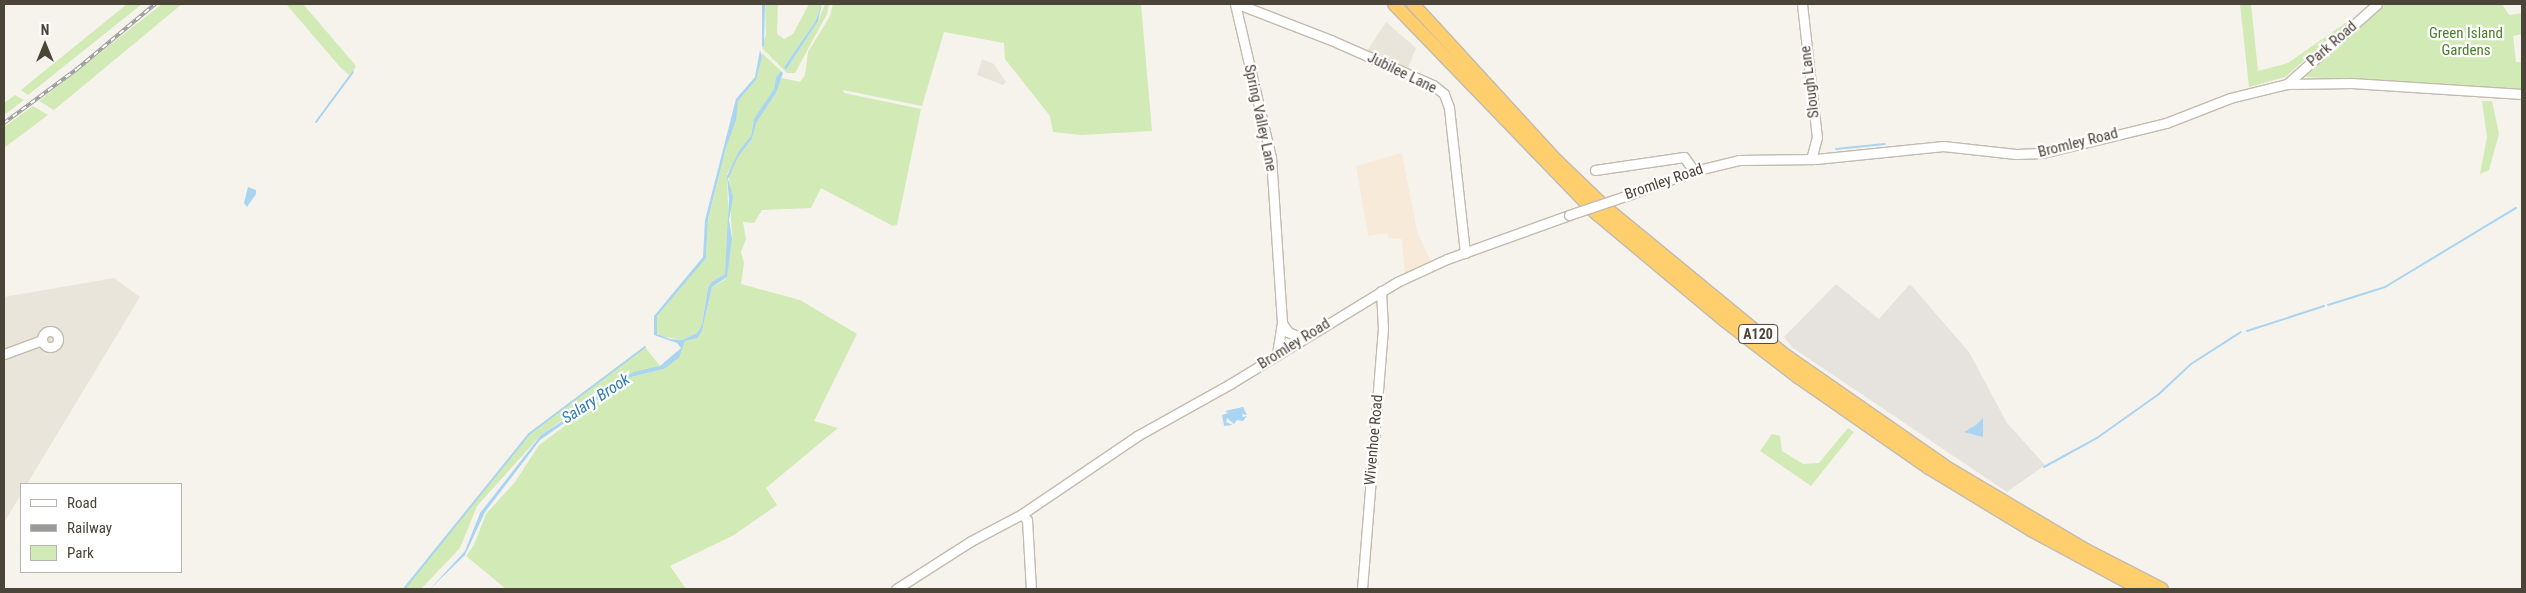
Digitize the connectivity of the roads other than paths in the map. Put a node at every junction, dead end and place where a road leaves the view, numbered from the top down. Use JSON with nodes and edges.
{"nodes":[{"id":1,"x":1237,"y":4,"type":"edge"},
{"id":2,"x":1394,"y":4,"type":"edge"},
{"id":3,"x":1413,"y":4,"type":"edge"},
{"id":4,"x":1802,"y":4,"type":"edge"},
{"id":5,"x":2377,"y":4,"type":"edge"},
{"id":6,"x":2287,"y":84,"type":"junction"},
{"id":7,"x":2522,"y":94,"type":"edge"},
{"id":8,"x":1816,"y":137,"type":"junction"},
{"id":9,"x":1811,"y":159,"type":"junction"},
{"id":10,"x":1824,"y":159,"type":"junction"},
{"id":11,"x":1594,"y":170,"type":"dead end"},
{"id":12,"x":1694,"y":171,"type":"junction"},
{"id":13,"x":1465,"y":253,"type":"junction"},
{"id":14,"x":1381,"y":291,"type":"junction"},
{"id":15,"x":1282,"y":323,"type":"junction"},
{"id":16,"x":1302,"y":338,"type":"junction"},
{"id":17,"x":42,"y":340,"type":"dead end"},
{"id":18,"x":4,"y":354,"type":"edge"},
{"id":19,"x":1278,"y":354,"type":"junction"},
{"id":20,"x":1022,"y":514,"type":"junction"},
{"id":21,"x":896,"y":589,"type":"edge"},
{"id":22,"x":1031,"y":589,"type":"edge"},
{"id":23,"x":1362,"y":589,"type":"edge"},
{"id":24,"x":2140,"y":589,"type":"edge"},
{"id":25,"x":2162,"y":589,"type":"edge"}],
"edges":[{"from":1,"to":13,"type":"street","name":"Jubilee Lane"},
{"from":1,"to":15,"type":"street","name":"Spring Valley Lane"},
{"from":2,"to":24,"type":"highway","number":"A120"},
{"from":3,"to":25,"type":"highway","number":"A120"},
{"from":4,"to":8,"type":"street","name":"Slough Lane"},
{"from":5,"to":6,"type":"street","name":"Park Road"},
{"from":6,"to":7,"type":"street","name":"Bromley Road"},
{"from":6,"to":10,"type":"street","name":"Bromley Road"},
{"from":8,"to":9,"type":"street","name":"Slough Lane"},
{"from":8,"to":10,"type":"street"},
{"from":9,"to":10,"type":"street","name":"Bromley Road"},
{"from":9,"to":12,"type":"street","name":"Bromley Road"},
{"from":11,"to":12,"type":"street"},
{"from":12,"to":13,"type":"street","name":"Bromley Road","bridge":true},
{"from":13,"to":14,"type":"street","name":"Bromley Road"},
{"from":14,"to":16,"type":"street","name":"Bromley Road"},
{"from":14,"to":23,"type":"street","name":"Wivenhoe Road"},
{"from":15,"to":16,"type":"street"},
{"from":15,"to":19,"type":"street","name":"Spring Valley Lane"},
{"from":16,"to":19,"type":"street","name":"Bromley Road"},
{"from":17,"to":18,"type":"street"},
{"from":19,"to":20,"type":"street","name":"Bromley Road"},
{"from":20,"to":21,"type":"street","name":"Bromley Road"},
{"from":20,"to":22,"type":"street"}]}
